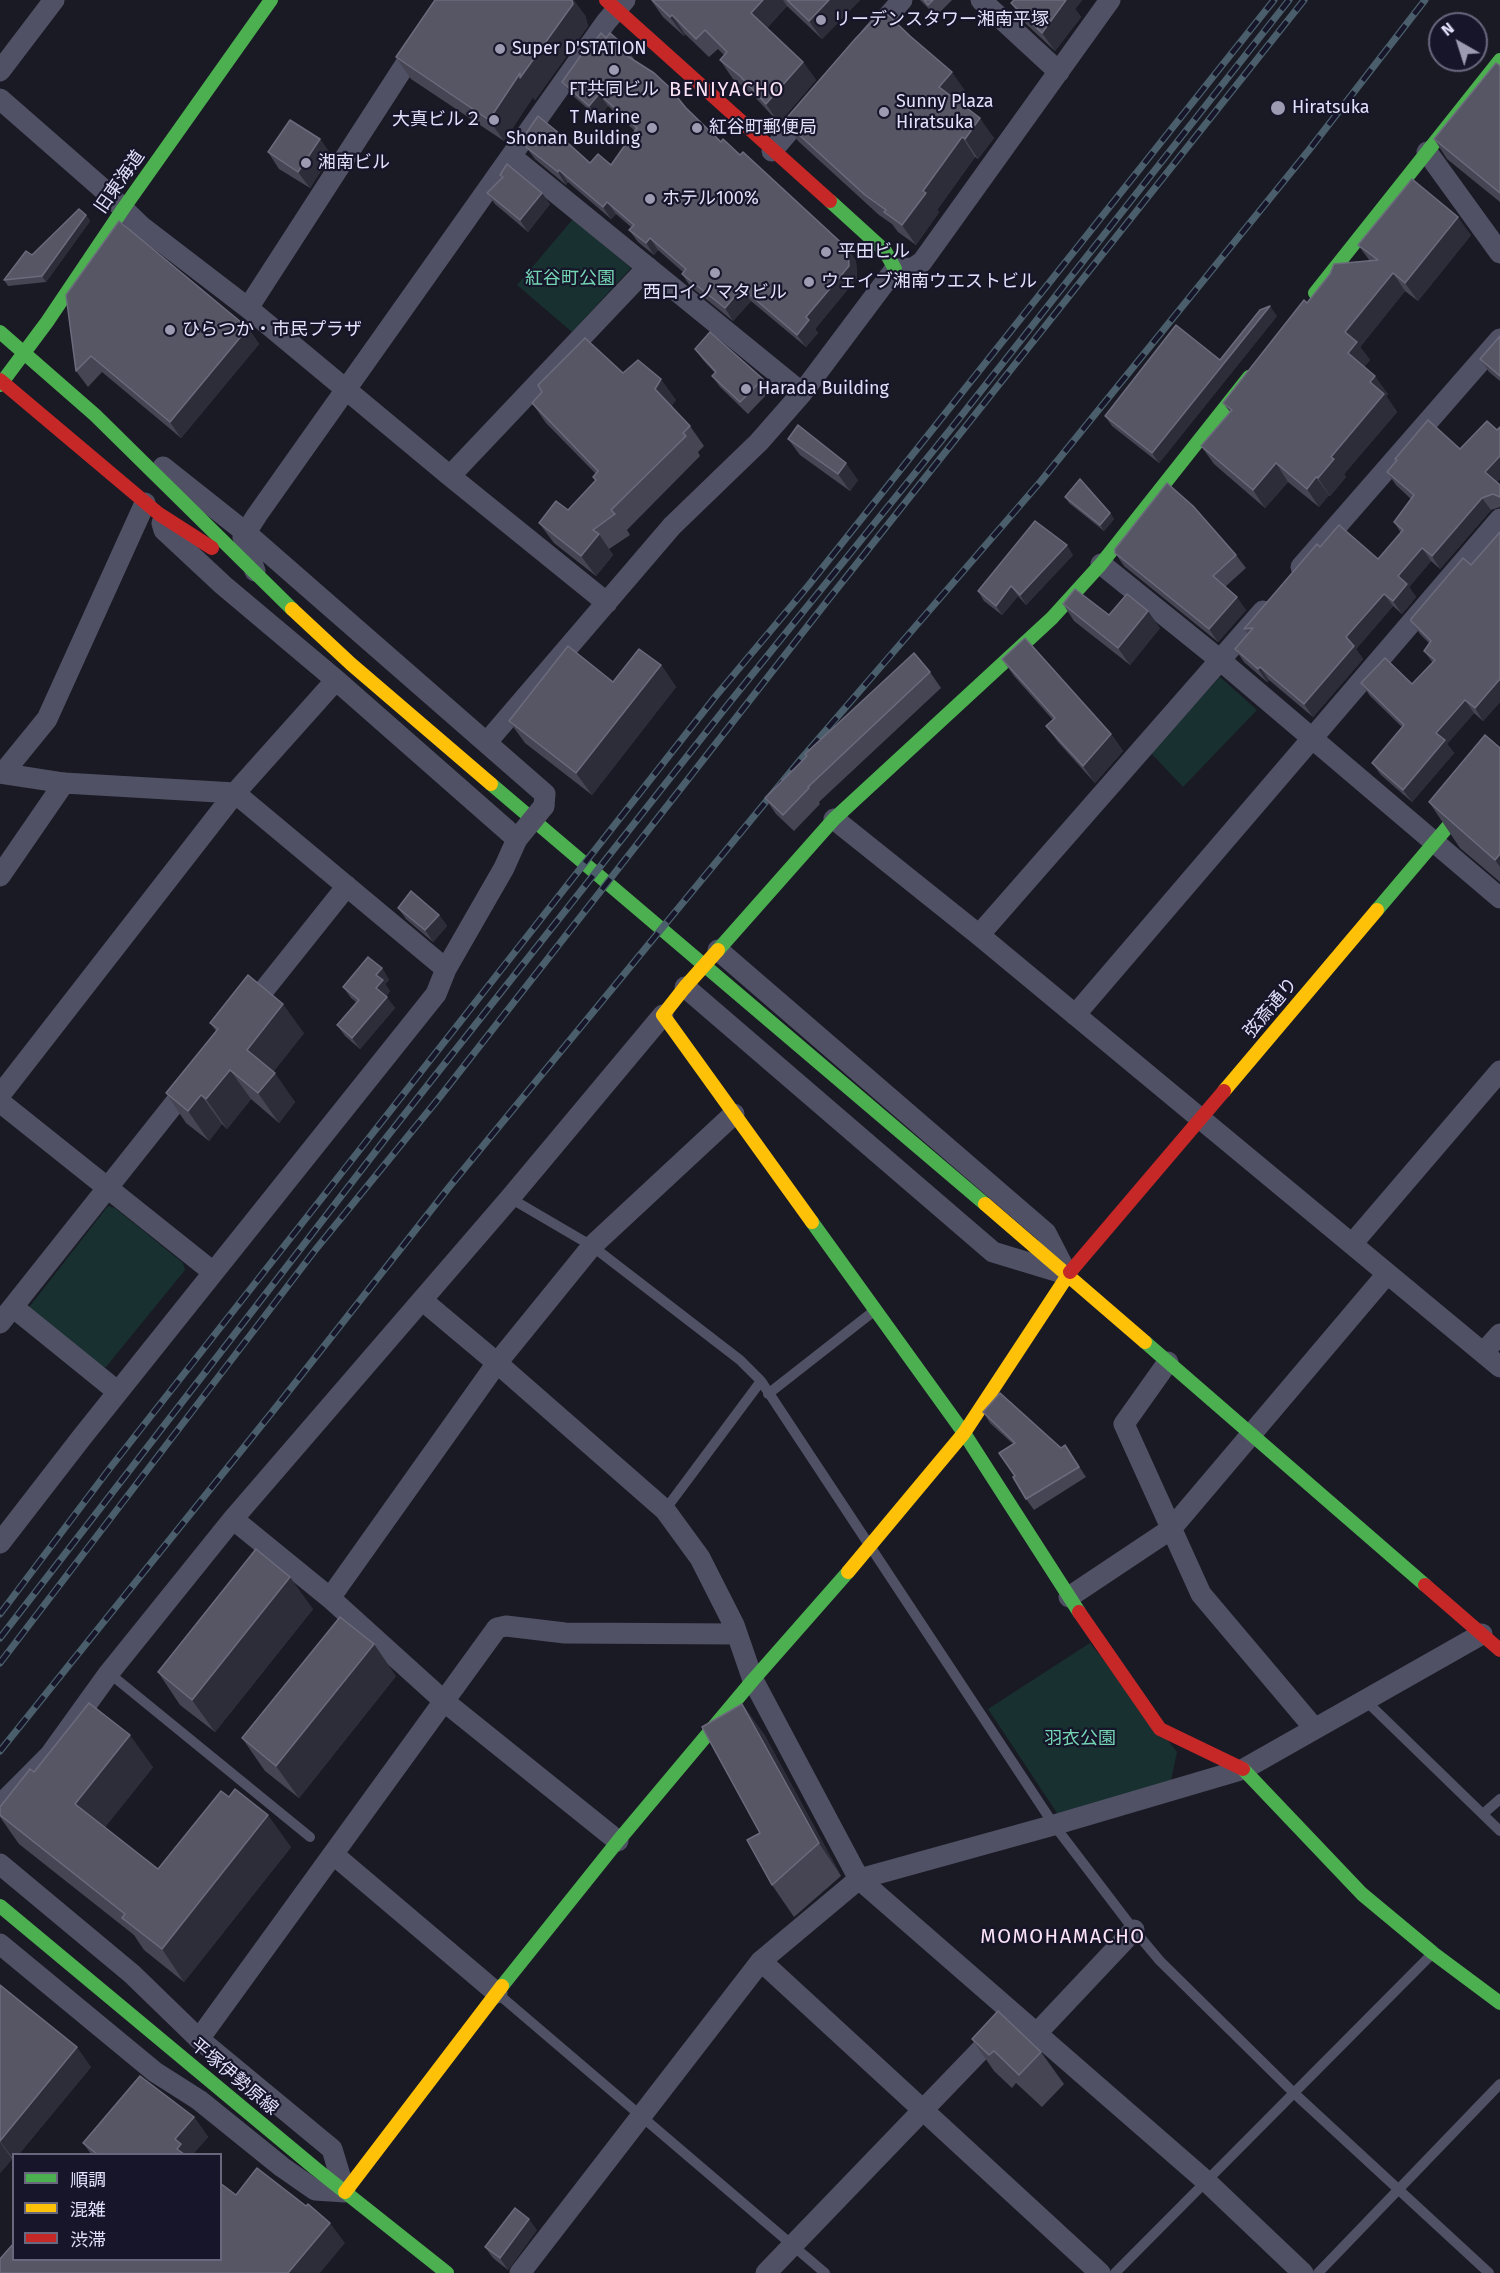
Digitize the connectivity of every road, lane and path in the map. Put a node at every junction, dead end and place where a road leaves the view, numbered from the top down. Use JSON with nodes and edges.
{"nodes":[{"id":1,"x":54,"y":0,"type":"edge"},
{"id":2,"x":271,"y":0,"type":"edge"},
{"id":3,"x":447,"y":0,"type":"edge"},
{"id":4,"x":902,"y":0,"type":"edge"},
{"id":5,"x":981,"y":0,"type":"edge"},
{"id":6,"x":1110,"y":0,"type":"edge"},
{"id":7,"x":616,"y":3,"type":"edge"},
{"id":8,"x":857,"y":52,"type":"edge"},
{"id":9,"x":1500,"y":60,"type":"edge"},
{"id":10,"x":0,"y":71,"type":"edge"},
{"id":11,"x":1059,"y":72,"type":"junction"},
{"id":12,"x":820,"y":95,"type":"edge"},
{"id":13,"x":0,"y":99,"type":"edge"},
{"id":14,"x":772,"y":151,"type":"junction"},
{"id":15,"x":1427,"y":152,"type":"junction"},
{"id":16,"x":512,"y":157,"type":"junction"},
{"id":17,"x":123,"y":209,"type":"junction"},
{"id":18,"x":1500,"y":253,"type":"edge"},
{"id":19,"x":648,"y":267,"type":"junction"},
{"id":20,"x":895,"y":269,"type":"junction"},
{"id":21,"x":1308,"y":302,"type":"edge"},
{"id":22,"x":248,"y":308,"type":"junction"},
{"id":23,"x":0,"y":332,"type":"edge"},
{"id":24,"x":1500,"y":339,"type":"edge"},
{"id":25,"x":24,"y":353,"type":"junction"},
{"id":26,"x":1257,"y":367,"type":"edge"},
{"id":27,"x":1,"y":382,"type":"edge"},
{"id":28,"x":345,"y":388,"type":"junction"},
{"id":29,"x":802,"y":393,"type":"junction"},
{"id":30,"x":95,"y":415,"type":"junction"},
{"id":31,"x":450,"y":476,"type":"junction"},
{"id":32,"x":152,"y":509,"type":"junction"},
{"id":33,"x":1500,"y":519,"type":"edge"},
{"id":34,"x":246,"y":532,"type":"junction"},
{"id":35,"x":1101,"y":564,"type":"junction"},
{"id":36,"x":257,"y":577,"type":"junction"},
{"id":37,"x":1290,"y":580,"type":"edge"},
{"id":38,"x":1275,"y":598,"type":"edge"},
{"id":39,"x":607,"y":603,"type":"junction"},
{"id":40,"x":1220,"y":660,"type":"junction"},
{"id":41,"x":336,"y":680,"type":"junction"},
{"id":42,"x":1312,"y":737,"type":"junction"},
{"id":43,"x":487,"y":742,"type":"junction"},
{"id":44,"x":1500,"y":765,"type":"edge"},
{"id":45,"x":2,"y":773,"type":"edge"},
{"id":46,"x":64,"y":783,"type":"junction"},
{"id":47,"x":235,"y":793,"type":"junction"},
{"id":48,"x":834,"y":819,"type":"junction"},
{"id":49,"x":517,"y":839,"type":"junction"},
{"id":50,"x":1434,"y":843,"type":"junction"},
{"id":51,"x":0,"y":876,"type":"edge"},
{"id":52,"x":347,"y":886,"type":"junction"},
{"id":53,"x":1500,"y":898,"type":"edge"},
{"id":54,"x":979,"y":935,"type":"junction"},
{"id":55,"x":718,"y":950,"type":"junction"},
{"id":56,"x":446,"y":969,"type":"junction"},
{"id":57,"x":685,"y":987,"type":"junction"},
{"id":58,"x":663,"y":1015,"type":"junction"},
{"id":59,"x":1075,"y":1015,"type":"junction"},
{"id":60,"x":235,"y":1026,"type":"edge"},
{"id":61,"x":206,"y":1064,"type":"edge"},
{"id":62,"x":1500,"y":1071,"type":"edge"},
{"id":63,"x":0,"y":1095,"type":"edge"},
{"id":64,"x":0,"y":1102,"type":"edge"},
{"id":65,"x":734,"y":1114,"type":"junction"},
{"id":66,"x":1201,"y":1118,"type":"junction"},
{"id":67,"x":108,"y":1188,"type":"junction"},
{"id":68,"x":510,"y":1198,"type":"junction"},
{"id":69,"x":1352,"y":1244,"type":"junction"},
{"id":70,"x":592,"y":1246,"type":"junction"},
{"id":71,"x":213,"y":1272,"type":"junction"},
{"id":72,"x":1387,"y":1274,"type":"junction"},
{"id":73,"x":1068,"y":1275,"type":"junction"},
{"id":74,"x":422,"y":1300,"type":"junction"},
{"id":75,"x":875,"y":1310,"type":"junction"},
{"id":76,"x":6,"y":1315,"type":"edge"},
{"id":77,"x":1500,"y":1334,"type":"edge"},
{"id":78,"x":1483,"y":1353,"type":"junction"},
{"id":79,"x":1168,"y":1362,"type":"junction"},
{"id":80,"x":497,"y":1363,"type":"junction"},
{"id":81,"x":1500,"y":1367,"type":"edge"},
{"id":82,"x":761,"y":1381,"type":"junction"},
{"id":83,"x":118,"y":1392,"type":"junction"},
{"id":84,"x":768,"y":1394,"type":"junction"},
{"id":85,"x":964,"y":1433,"type":"junction"},
{"id":86,"x":1252,"y":1435,"type":"junction"},
{"id":87,"x":665,"y":1510,"type":"junction"},
{"id":88,"x":233,"y":1519,"type":"junction"},
{"id":89,"x":6,"y":1520,"type":"edge"},
{"id":90,"x":1171,"y":1529,"type":"junction"},
{"id":91,"x":0,"y":1543,"type":"edge"},
{"id":92,"x":870,"y":1547,"type":"junction"},
{"id":93,"x":1069,"y":1596,"type":"junction"},
{"id":94,"x":330,"y":1598,"type":"junction"},
{"id":95,"x":737,"y":1634,"type":"junction"},
{"id":96,"x":1482,"y":1634,"type":"junction"},
{"id":97,"x":1500,"y":1650,"type":"edge"},
{"id":98,"x":109,"y":1673,"type":"junction"},
{"id":99,"x":753,"y":1680,"type":"junction"},
{"id":100,"x":1365,"y":1700,"type":"junction"},
{"id":101,"x":445,"y":1702,"type":"junction"},
{"id":102,"x":1315,"y":1730,"type":"junction"},
{"id":103,"x":1244,"y":1769,"type":"junction"},
{"id":104,"x":1500,"y":1799,"type":"edge"},
{"id":105,"x":0,"y":1805,"type":"edge"},
{"id":106,"x":1483,"y":1814,"type":"junction"},
{"id":107,"x":1054,"y":1825,"type":"junction"},
{"id":108,"x":1500,"y":1831,"type":"edge"},
{"id":109,"x":310,"y":1838,"type":"dead end"},
{"id":110,"x":618,"y":1840,"type":"junction"},
{"id":111,"x":333,"y":1854,"type":"junction"},
{"id":112,"x":0,"y":1864,"type":"edge"},
{"id":113,"x":859,"y":1879,"type":"junction"},
{"id":114,"x":0,"y":1906,"type":"edge"},
{"id":115,"x":1134,"y":1930,"type":"junction"},
{"id":116,"x":0,"y":1944,"type":"edge"},
{"id":117,"x":1433,"y":1953,"type":"junction"},
{"id":118,"x":761,"y":1960,"type":"junction"},
{"id":119,"x":497,"y":1993,"type":"junction"},
{"id":120,"x":1500,"y":2003,"type":"edge"},
{"id":121,"x":1014,"y":2015,"type":"junction"},
{"id":122,"x":1036,"y":2034,"type":"junction"},
{"id":123,"x":199,"y":2039,"type":"junction"},
{"id":124,"x":1500,"y":2084,"type":"edge"},
{"id":125,"x":1294,"y":2094,"type":"junction"},
{"id":126,"x":923,"y":2110,"type":"junction"},
{"id":127,"x":641,"y":2116,"type":"junction"},
{"id":128,"x":1207,"y":2182,"type":"junction"},
{"id":129,"x":1399,"y":2189,"type":"junction"},
{"id":130,"x":345,"y":2192,"type":"junction"},
{"id":131,"x":793,"y":2246,"type":"junction"},
{"id":132,"x":447,"y":2273,"type":"edge"},
{"id":133,"x":520,"y":2273,"type":"edge"},
{"id":134,"x":766,"y":2273,"type":"edge"},
{"id":135,"x":825,"y":2273,"type":"edge"},
{"id":136,"x":1100,"y":2273,"type":"edge"},
{"id":137,"x":1115,"y":2273,"type":"edge"},
{"id":138,"x":1303,"y":2273,"type":"edge"},
{"id":139,"x":1318,"y":2273,"type":"edge"},
{"id":140,"x":1489,"y":2273,"type":"edge"}],
"edges":[{"from":1,"to":10,"type":"street"},
{"from":2,"to":17,"type":"street","name":"旧東海道"},
{"from":3,"to":22,"type":"street"},
{"from":4,"to":8,"type":"street"},
{"from":5,"to":11,"type":"street"},
{"from":6,"to":11,"type":"street"},
{"from":7,"to":14,"type":"street"},
{"from":7,"to":16,"type":"street"},
{"from":9,"to":15,"type":"street"},
{"from":11,"to":20,"type":"street"},
{"from":12,"to":14,"type":"street"},
{"from":13,"to":17,"type":"street"},
{"from":14,"to":20,"type":"street"},
{"from":15,"to":18,"type":"street"},
{"from":15,"to":21,"type":"street"},
{"from":16,"to":19,"type":"street"},
{"from":16,"to":28,"type":"street"},
{"from":17,"to":22,"type":"street"},
{"from":17,"to":25,"type":"street","name":"旧東海道"},
{"from":19,"to":29,"type":"street"},
{"from":19,"to":31,"type":"street"},
{"from":20,"to":29,"type":"street"},
{"from":22,"to":28,"type":"street"},
{"from":23,"to":25,"type":"street"},
{"from":24,"to":37,"type":"street"},
{"from":25,"to":27,"type":"street","name":"旧東海道"},
{"from":25,"to":30,"type":"street"},
{"from":26,"to":35,"type":"street"},
{"from":27,"to":32,"type":"street"},
{"from":28,"to":31,"type":"street"},
{"from":28,"to":34,"type":"street"},
{"from":29,"to":39,"type":"street"},
{"from":30,"to":34,"type":"street"},
{"from":30,"to":36,"type":"street"},
{"from":31,"to":39,"type":"street"},
{"from":32,"to":36,"type":"street"},
{"from":32,"to":41,"type":"street"},
{"from":32,"to":45,"type":"street"},
{"from":33,"to":42,"type":"street"},
{"from":34,"to":36,"type":"street"},
{"from":34,"to":43,"type":"street"},
{"from":35,"to":40,"type":"street"},
{"from":35,"to":48,"type":"street"},
{"from":36,"to":73,"type":"street"},
{"from":38,"to":40,"type":"street"},
{"from":39,"to":43,"type":"street"},
{"from":40,"to":42,"type":"street"},
{"from":40,"to":54,"type":"street"},
{"from":41,"to":47,"type":"street"},
{"from":41,"to":49,"type":"street"},
{"from":42,"to":50,"type":"street"},
{"from":42,"to":59,"type":"street"},
{"from":43,"to":49,"type":"street","bridge":true},
{"from":44,"to":50,"type":"street","name":"弦斎通り"},
{"from":45,"to":46,"type":"street"},
{"from":46,"to":47,"type":"street"},
{"from":46,"to":51,"type":"street"},
{"from":47,"to":52,"type":"street"},
{"from":47,"to":63,"type":"street"},
{"from":48,"to":54,"type":"street"},
{"from":48,"to":55,"type":"street"},
{"from":49,"to":56,"type":"street"},
{"from":50,"to":53,"type":"street"},
{"from":50,"to":66,"type":"street","name":"弦斎通り"},
{"from":52,"to":56,"type":"street"},
{"from":52,"to":60,"type":"street"},
{"from":54,"to":59,"type":"street"},
{"from":55,"to":57,"type":"street","bridge":true},
{"from":55,"to":73,"type":"street"},
{"from":56,"to":71,"type":"street"},
{"from":57,"to":58,"type":"street"},
{"from":57,"to":73,"type":"street"},
{"from":58,"to":65,"type":"street"},
{"from":58,"to":68,"type":"street"},
{"from":59,"to":66,"type":"street"},
{"from":61,"to":67,"type":"street"},
{"from":62,"to":69,"type":"street"},
{"from":64,"to":67,"type":"street"},
{"from":65,"to":70,"type":"street"},
{"from":65,"to":75,"type":"street"},
{"from":66,"to":69,"type":"street"},
{"from":66,"to":73,"type":"street","name":"弦斎通り"},
{"from":67,"to":71,"type":"street"},
{"from":67,"to":76,"type":"street"},
{"from":68,"to":70,"type":"lane"},
{"from":68,"to":74,"type":"street"},
{"from":69,"to":72,"type":"street"},
{"from":70,"to":80,"type":"street"},
{"from":70,"to":82,"type":"lane"},
{"from":71,"to":83,"type":"street"},
{"from":72,"to":78,"type":"street"},
{"from":72,"to":86,"type":"street"},
{"from":73,"to":79,"type":"street"},
{"from":73,"to":85,"type":"street","name":"弦斎通り"},
{"from":74,"to":80,"type":"street"},
{"from":74,"to":88,"type":"street"},
{"from":75,"to":84,"type":"lane"},
{"from":75,"to":85,"type":"street"},
{"from":76,"to":83,"type":"street"},
{"from":77,"to":78,"type":"street"},
{"from":78,"to":81,"type":"street"},
{"from":79,"to":86,"type":"street"},
{"from":79,"to":90,"type":"street"},
{"from":80,"to":87,"type":"street"},
{"from":80,"to":94,"type":"street"},
{"from":82,"to":84,"type":"lane"},
{"from":82,"to":87,"type":"lane"},
{"from":83,"to":89,"type":"street"},
{"from":84,"to":92,"type":"lane"},
{"from":85,"to":92,"type":"street","name":"弦斎通り"},
{"from":85,"to":93,"type":"street"},
{"from":86,"to":90,"type":"street"},
{"from":86,"to":96,"type":"street"},
{"from":87,"to":95,"type":"street"},
{"from":88,"to":94,"type":"street"},
{"from":88,"to":98,"type":"street"},
{"from":89,"to":91,"type":"street"},
{"from":90,"to":93,"type":"street"},
{"from":90,"to":102,"type":"street"},
{"from":92,"to":99,"type":"street","name":"弦斎通り"},
{"from":92,"to":107,"type":"lane"},
{"from":93,"to":103,"type":"street"},
{"from":94,"to":101,"type":"street"},
{"from":95,"to":99,"type":"street"},
{"from":95,"to":101,"type":"street"},
{"from":96,"to":97,"type":"street"},
{"from":96,"to":100,"type":"street"},
{"from":98,"to":105,"type":"street"},
{"from":98,"to":109,"type":"lane"},
{"from":99,"to":110,"type":"street","name":"弦斎通り"},
{"from":99,"to":113,"type":"street"},
{"from":100,"to":102,"type":"street"},
{"from":100,"to":106,"type":"lane"},
{"from":101,"to":110,"type":"street"},
{"from":101,"to":111,"type":"street"},
{"from":102,"to":103,"type":"street"},
{"from":103,"to":107,"type":"street"},
{"from":103,"to":117,"type":"street"},
{"from":104,"to":106,"type":"lane"},
{"from":106,"to":108,"type":"lane"},
{"from":107,"to":113,"type":"street"},
{"from":107,"to":115,"type":"lane"},
{"from":110,"to":119,"type":"street","name":"弦斎通り"},
{"from":111,"to":119,"type":"street"},
{"from":111,"to":123,"type":"street"},
{"from":112,"to":123,"type":"street"},
{"from":113,"to":118,"type":"street"},
{"from":113,"to":121,"type":"street"},
{"from":114,"to":130,"type":"street","name":"平塚伊勢原線"},
{"from":115,"to":122,"type":"street"},
{"from":115,"to":125,"type":"lane"},
{"from":116,"to":130,"type":"street"},
{"from":117,"to":120,"type":"street"},
{"from":117,"to":125,"type":"lane"},
{"from":118,"to":126,"type":"street"},
{"from":118,"to":127,"type":"street"},
{"from":119,"to":127,"type":"lane"},
{"from":119,"to":130,"type":"street","name":"弦斎通り"},
{"from":121,"to":122,"type":"street"},
{"from":121,"to":126,"type":"street"},
{"from":122,"to":128,"type":"street"},
{"from":123,"to":130,"type":"street"},
{"from":124,"to":129,"type":"lane"},
{"from":125,"to":128,"type":"lane"},
{"from":125,"to":129,"type":"lane"},
{"from":126,"to":131,"type":"street"},
{"from":126,"to":136,"type":"street"},
{"from":127,"to":131,"type":"lane"},
{"from":127,"to":133,"type":"street"},
{"from":128,"to":137,"type":"lane"},
{"from":128,"to":138,"type":"street"},
{"from":129,"to":139,"type":"lane"},
{"from":129,"to":140,"type":"lane"},
{"from":130,"to":132,"type":"street","name":"平塚伊勢原線"},
{"from":131,"to":134,"type":"street"},
{"from":131,"to":135,"type":"lane"}]}
